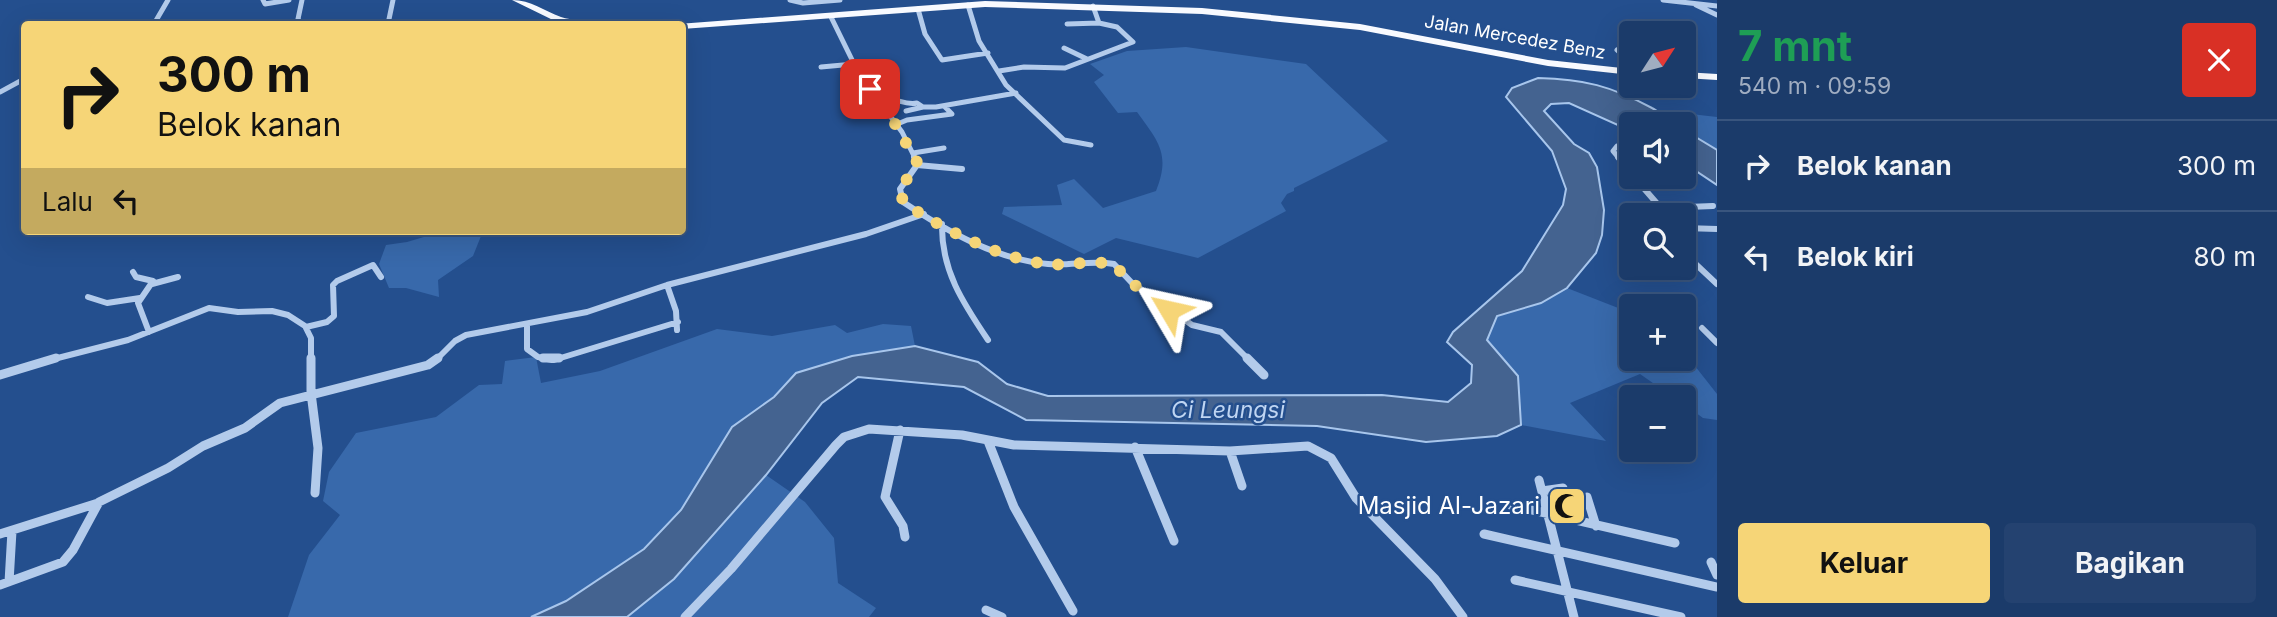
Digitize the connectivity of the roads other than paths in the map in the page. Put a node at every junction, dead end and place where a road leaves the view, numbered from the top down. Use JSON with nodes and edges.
{"nodes":[{"id":1,"x":168,"y":0,"type":"edge"},
{"id":2,"x":263,"y":0,"type":"edge"},
{"id":3,"x":289,"y":0,"type":"edge"},
{"id":4,"x":302,"y":0,"type":"edge"},
{"id":5,"x":393,"y":0,"type":"edge"},
{"id":6,"x":517,"y":0,"type":"edge"},
{"id":7,"x":793,"y":0,"type":"edge"},
{"id":8,"x":840,"y":0,"type":"edge"},
{"id":9,"x":1663,"y":0,"type":"edge"},
{"id":10,"x":803,"y":3,"type":"junction"},
{"id":11,"x":1692,"y":3,"type":"junction"},
{"id":12,"x":939,"y":4,"type":"edge"},
{"id":13,"x":968,"y":5,"type":"junction"},
{"id":14,"x":1093,"y":6,"type":"junction"},
{"id":15,"x":1717,"y":6,"type":"edge"},
{"id":16,"x":918,"y":9,"type":"junction"},
{"id":17,"x":1717,"y":15,"type":"edge"},
{"id":18,"x":831,"y":17,"type":"junction"},
{"id":19,"x":807,"y":19,"type":"junction"},
{"id":20,"x":156,"y":21,"type":"edge"},
{"id":21,"x":300,"y":21,"type":"edge"},
{"id":22,"x":389,"y":21,"type":"edge"},
{"id":23,"x":568,"y":21,"type":"edge"},
{"id":24,"x":1099,"y":23,"type":"junction"},
{"id":25,"x":1067,"y":24,"type":"dead end"},
{"id":26,"x":686,"y":26,"type":"edge"},
{"id":27,"x":1064,"y":48,"type":"dead end"},
{"id":28,"x":988,"y":53,"type":"junction"},
{"id":29,"x":1087,"y":59,"type":"junction"},
{"id":30,"x":855,"y":64,"type":"junction"},
{"id":31,"x":821,"y":67,"type":"dead end"},
{"id":32,"x":999,"y":71,"type":"junction"},
{"id":33,"x":1619,"y":71,"type":"edge"},
{"id":34,"x":1696,"y":76,"type":"edge"},
{"id":35,"x":1717,"y":77,"type":"edge"},
{"id":36,"x":21,"y":81,"type":"edge"},
{"id":37,"x":0,"y":92,"type":"edge"},
{"id":38,"x":1016,"y":93,"type":"junction"},
{"id":39,"x":878,"y":99,"type":"junction"},
{"id":40,"x":944,"y":106,"type":"junction"},
{"id":41,"x":923,"y":107,"type":"junction"},
{"id":42,"x":906,"y":111,"type":"dead end"},
{"id":43,"x":895,"y":125,"type":"junction"},
{"id":44,"x":1091,"y":145,"type":"dead end"},
{"id":45,"x":944,"y":148,"type":"dead end"},
{"id":46,"x":914,"y":153,"type":"junction"},
{"id":47,"x":917,"y":166,"type":"junction"},
{"id":48,"x":962,"y":169,"type":"dead end"},
{"id":49,"x":1645,"y":189,"type":"edge"},
{"id":50,"x":1658,"y":203,"type":"edge"},
{"id":51,"x":1713,"y":206,"type":"dead end"},
{"id":52,"x":1696,"y":207,"type":"edge"},
{"id":53,"x":924,"y":214,"type":"junction"},
{"id":54,"x":942,"y":224,"type":"junction"},
{"id":55,"x":1696,"y":228,"type":"edge"},
{"id":56,"x":1717,"y":229,"type":"edge"},
{"id":57,"x":1696,"y":264,"type":"edge"},
{"id":58,"x":133,"y":272,"type":"dead end"},
{"id":59,"x":178,"y":277,"type":"dead end"},
{"id":60,"x":381,"y":277,"type":"dead end"},
{"id":61,"x":152,"y":284,"type":"junction"},
{"id":62,"x":1717,"y":284,"type":"edge"},
{"id":63,"x":667,"y":285,"type":"junction"},
{"id":64,"x":88,"y":298,"type":"dead end"},
{"id":65,"x":140,"y":298,"type":"junction"},
{"id":66,"x":527,"y":324,"type":"junction"},
{"id":67,"x":306,"y":327,"type":"junction"},
{"id":68,"x":1702,"y":328,"type":"dead end"},
{"id":69,"x":149,"y":332,"type":"junction"},
{"id":70,"x":988,"y":340,"type":"dead end"},
{"id":71,"x":1717,"y":344,"type":"edge"},
{"id":72,"x":0,"y":375,"type":"edge"},
{"id":73,"x":1265,"y":375,"type":"dead end"},
{"id":74,"x":311,"y":393,"type":"junction"},
{"id":75,"x":900,"y":430,"type":"junction"},
{"id":76,"x":988,"y":441,"type":"junction"},
{"id":77,"x":1135,"y":447,"type":"junction"},
{"id":78,"x":1230,"y":451,"type":"junction"},
{"id":79,"x":1539,"y":481,"type":"dead end"},
{"id":80,"x":1242,"y":486,"type":"dead end"},
{"id":81,"x":1563,"y":488,"type":"dead end"},
{"id":82,"x":1542,"y":491,"type":"junction"},
{"id":83,"x":315,"y":493,"type":"dead end"},
{"id":84,"x":1587,"y":497,"type":"dead end"},
{"id":85,"x":99,"y":502,"type":"junction"},
{"id":86,"x":1510,"y":505,"type":"dead end"},
{"id":87,"x":1548,"y":516,"type":"junction"},
{"id":88,"x":1596,"y":526,"type":"junction"},
{"id":89,"x":12,"y":531,"type":"junction"},
{"id":90,"x":0,"y":534,"type":"edge"},
{"id":91,"x":1484,"y":534,"type":"dead end"},
{"id":92,"x":905,"y":537,"type":"dead end"},
{"id":93,"x":1174,"y":541,"type":"dead end"},
{"id":94,"x":1675,"y":543,"type":"dead end"},
{"id":95,"x":1559,"y":551,"type":"junction"},
{"id":96,"x":1711,"y":562,"type":"dead end"},
{"id":97,"x":1717,"y":575,"type":"edge"},
{"id":98,"x":1515,"y":580,"type":"dead end"},
{"id":99,"x":4,"y":583,"type":"edge"},
{"id":100,"x":1717,"y":587,"type":"edge"},
{"id":101,"x":1568,"y":591,"type":"junction"},
{"id":102,"x":986,"y":610,"type":"dead end"},
{"id":103,"x":1073,"y":611,"type":"dead end"},
{"id":104,"x":685,"y":617,"type":"edge"},
{"id":105,"x":1002,"y":617,"type":"edge"},
{"id":106,"x":1463,"y":617,"type":"edge"},
{"id":107,"x":1574,"y":617,"type":"edge"},
{"id":108,"x":1681,"y":617,"type":"edge"}],
"edges":[{"from":1,"to":20,"type":"street"},
{"from":2,"to":3,"type":"street"},
{"from":4,"to":21,"type":"street"},
{"from":5,"to":22,"type":"street"},
{"from":6,"to":23,"type":"main road"},
{"from":7,"to":10,"type":"street"},
{"from":8,"to":10,"type":"street"},
{"from":9,"to":11,"type":"street"},
{"from":10,"to":19,"type":"street"},
{"from":11,"to":15,"type":"street"},
{"from":11,"to":17,"type":"street"},
{"from":12,"to":13,"type":"main road","name":"Jalan Mercedez Benz"},
{"from":12,"to":16,"type":"main road","name":"Jalan Mercedez Benz"},
{"from":13,"to":14,"type":"main road","name":"Jalan Mercedez Benz"},
{"from":13,"to":28,"type":"street"},
{"from":14,"to":24,"type":"street"},
{"from":14,"to":33,"type":"main road","name":"Jalan Mercedez Benz"},
{"from":16,"to":18,"type":"main road","name":"Jalan Mercedez Benz"},
{"from":16,"to":28,"type":"street"},
{"from":18,"to":19,"type":"main road","name":"Jalan Mercedez Benz"},
{"from":18,"to":30,"type":"street"},
{"from":19,"to":26,"type":"main road","name":"Jalan Mercedez Benz"},
{"from":24,"to":25,"type":"street"},
{"from":24,"to":29,"type":"street"},
{"from":27,"to":29,"type":"street"},
{"from":28,"to":32,"type":"street"},
{"from":29,"to":32,"type":"street"},
{"from":30,"to":31,"type":"street"},
{"from":30,"to":39,"type":"street"},
{"from":32,"to":38,"type":"street"},
{"from":34,"to":35,"type":"main road"},
{"from":36,"to":37,"type":"street"},
{"from":38,"to":40,"type":"street"},
{"from":38,"to":44,"type":"street"},
{"from":39,"to":41,"type":"street"},
{"from":39,"to":43,"type":"street"},
{"from":40,"to":41,"type":"street"},
{"from":40,"to":43,"type":"street"},
{"from":41,"to":42,"type":"street"},
{"from":43,"to":46,"type":"street"},
{"from":45,"to":46,"type":"street"},
{"from":46,"to":47,"type":"street"},
{"from":47,"to":48,"type":"street"},
{"from":47,"to":53,"type":"street"},
{"from":49,"to":50,"type":"street"},
{"from":51,"to":52,"type":"street"},
{"from":53,"to":54,"type":"street"},
{"from":53,"to":63,"type":"street"},
{"from":54,"to":70,"type":"street"},
{"from":54,"to":73,"type":"street"},
{"from":55,"to":56,"type":"street"},
{"from":57,"to":62,"type":"street"},
{"from":58,"to":61,"type":"street"},
{"from":59,"to":61,"type":"street"},
{"from":60,"to":67,"type":"street"},
{"from":61,"to":65,"type":"street"},
{"from":63,"to":66,"type":"street"},
{"from":63,"to":66,"type":"street"},
{"from":64,"to":65,"type":"street"},
{"from":65,"to":69,"type":"street"},
{"from":66,"to":74,"type":"street"},
{"from":67,"to":69,"type":"street"},
{"from":67,"to":74,"type":"street"},
{"from":68,"to":71,"type":"street"},
{"from":69,"to":72,"type":"street"},
{"from":74,"to":83,"type":"street"},
{"from":74,"to":85,"type":"street"},
{"from":75,"to":76,"type":"street"},
{"from":75,"to":92,"type":"street"},
{"from":75,"to":104,"type":"street"},
{"from":76,"to":77,"type":"street"},
{"from":76,"to":103,"type":"street"},
{"from":77,"to":78,"type":"street"},
{"from":77,"to":93,"type":"street"},
{"from":78,"to":80,"type":"street"},
{"from":78,"to":106,"type":"street"},
{"from":79,"to":82,"type":"street"},
{"from":81,"to":82,"type":"street"},
{"from":82,"to":87,"type":"street"},
{"from":84,"to":88,"type":"street"},
{"from":85,"to":89,"type":"street"},
{"from":85,"to":99,"type":"street"},
{"from":86,"to":87,"type":"street"},
{"from":87,"to":88,"type":"street"},
{"from":87,"to":95,"type":"street"},
{"from":88,"to":94,"type":"street"},
{"from":89,"to":90,"type":"street"},
{"from":89,"to":99,"type":"street"},
{"from":91,"to":95,"type":"street"},
{"from":95,"to":100,"type":"street"},
{"from":95,"to":101,"type":"street"},
{"from":96,"to":97,"type":"street"},
{"from":98,"to":101,"type":"street"},
{"from":101,"to":107,"type":"street"},
{"from":101,"to":108,"type":"street"},
{"from":102,"to":105,"type":"street"}]}
